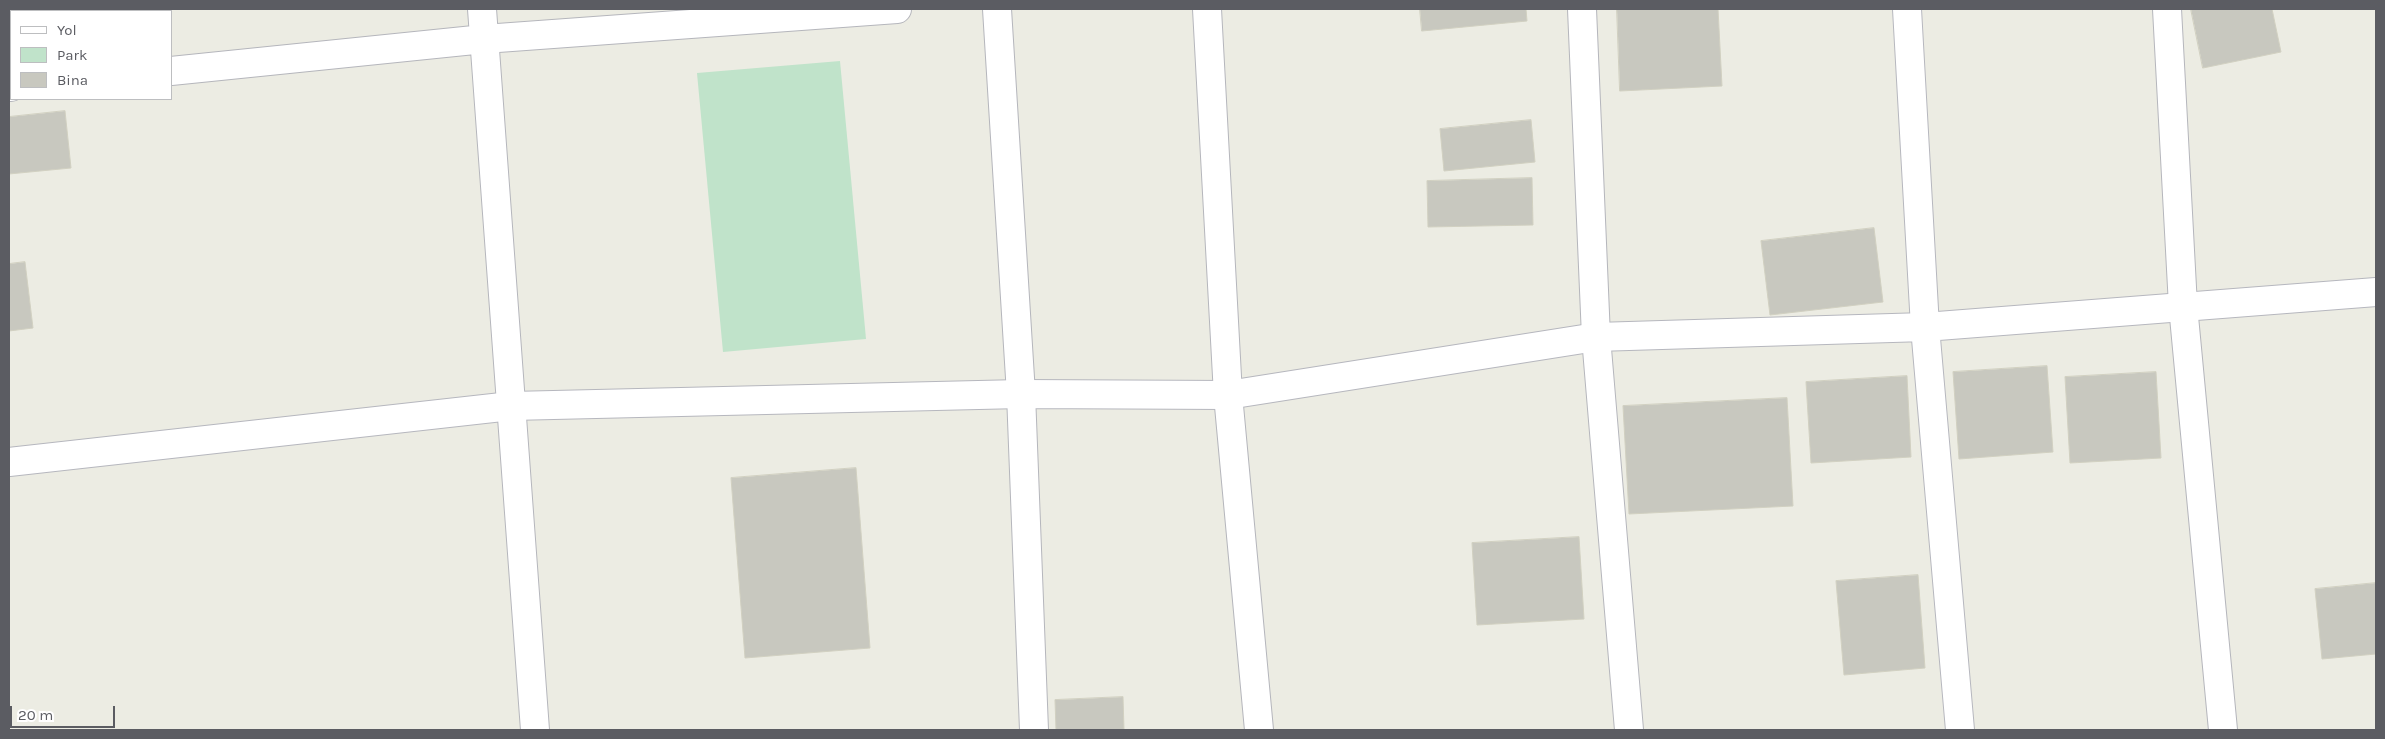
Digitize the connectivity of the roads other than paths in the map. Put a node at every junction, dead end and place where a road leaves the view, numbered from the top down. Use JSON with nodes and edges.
{"nodes":[{"id":1,"x":482,"y":9,"type":"edge"},
{"id":2,"x":897,"y":9,"type":"edge"},
{"id":3,"x":997,"y":9,"type":"edge"},
{"id":4,"x":1208,"y":9,"type":"edge"},
{"id":5,"x":1582,"y":9,"type":"edge"},
{"id":6,"x":1907,"y":9,"type":"edge"},
{"id":7,"x":2168,"y":9,"type":"edge"},
{"id":8,"x":484,"y":39,"type":"junction"},
{"id":9,"x":172,"y":71,"type":"edge"},
{"id":10,"x":2376,"y":292,"type":"edge"},
{"id":11,"x":2183,"y":306,"type":"junction"},
{"id":12,"x":1925,"y":327,"type":"junction"},
{"id":13,"x":1596,"y":337,"type":"junction"},
{"id":14,"x":1021,"y":394,"type":"junction"},
{"id":15,"x":1228,"y":395,"type":"junction"},
{"id":16,"x":511,"y":406,"type":"junction"},
{"id":17,"x":9,"y":462,"type":"edge"},
{"id":18,"x":535,"y":730,"type":"edge"},
{"id":19,"x":1034,"y":730,"type":"edge"},
{"id":20,"x":1259,"y":730,"type":"edge"},
{"id":21,"x":1629,"y":730,"type":"edge"},
{"id":22,"x":1960,"y":730,"type":"edge"},
{"id":23,"x":2223,"y":730,"type":"edge"}],
"edges":[{"from":1,"to":8,"type":"street"},
{"from":2,"to":8,"type":"street"},
{"from":3,"to":14,"type":"street"},
{"from":4,"to":15,"type":"street"},
{"from":5,"to":13,"type":"street"},
{"from":6,"to":12,"type":"street"},
{"from":7,"to":11,"type":"street"},
{"from":8,"to":9,"type":"street"},
{"from":8,"to":16,"type":"street"},
{"from":10,"to":11,"type":"street"},
{"from":11,"to":12,"type":"street"},
{"from":11,"to":23,"type":"street"},
{"from":12,"to":13,"type":"street"},
{"from":12,"to":22,"type":"street"},
{"from":13,"to":15,"type":"street"},
{"from":13,"to":21,"type":"street"},
{"from":14,"to":15,"type":"street"},
{"from":14,"to":16,"type":"street"},
{"from":14,"to":19,"type":"street"},
{"from":15,"to":20,"type":"street"},
{"from":16,"to":17,"type":"street"},
{"from":16,"to":18,"type":"street"}]}
